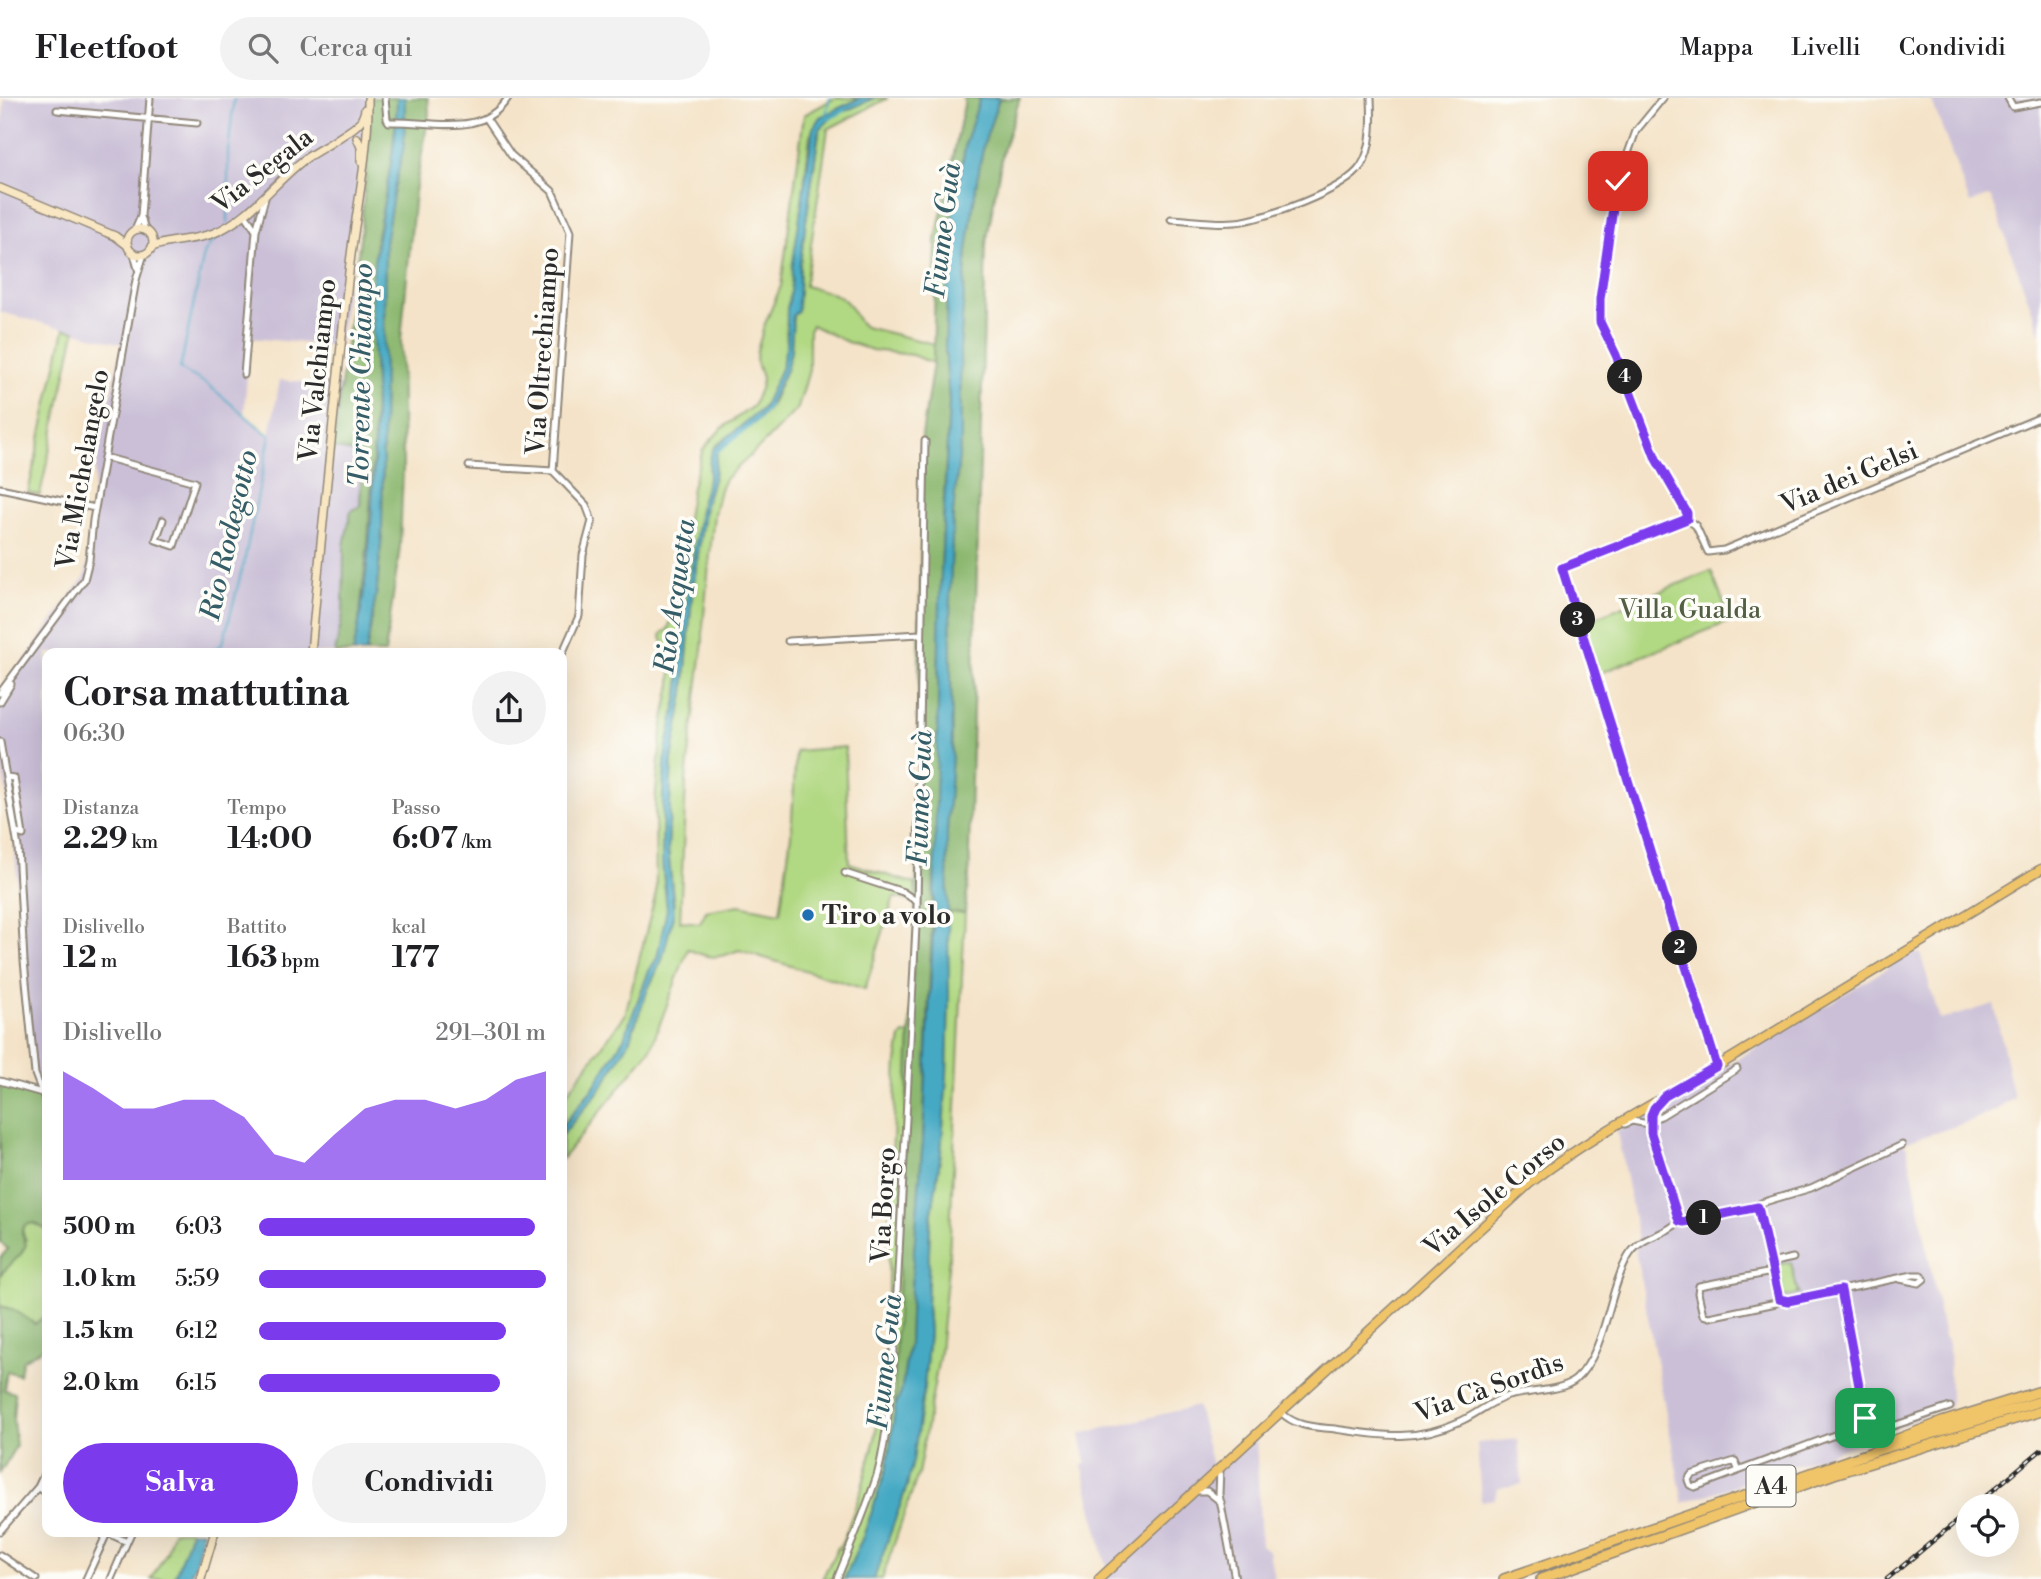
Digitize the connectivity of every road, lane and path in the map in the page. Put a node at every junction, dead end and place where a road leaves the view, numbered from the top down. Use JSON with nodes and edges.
{"nodes":[{"id":1,"x":150,"y":98,"type":"edge"},
{"id":2,"x":367,"y":98,"type":"edge"},
{"id":3,"x":385,"y":98,"type":"edge"},
{"id":4,"x":508,"y":98,"type":"edge"},
{"id":5,"x":1371,"y":98,"type":"edge"},
{"id":6,"x":1663,"y":98,"type":"edge"},
{"id":7,"x":2008,"y":98,"type":"edge"},
{"id":8,"x":2041,"y":102,"type":"edge"},
{"id":9,"x":57,"y":110,"type":"dead end"},
{"id":10,"x":149,"y":117,"type":"junction"},
{"id":11,"x":487,"y":119,"type":"junction"},
{"id":12,"x":197,"y":123,"type":"dead end"},
{"id":13,"x":353,"y":128,"type":"junction"},
{"id":14,"x":368,"y":133,"type":"junction"},
{"id":15,"x":340,"y":137,"type":"junction"},
{"id":16,"x":357,"y":138,"type":"junction"},
{"id":17,"x":362,"y":180,"type":"junction"},
{"id":18,"x":1,"y":190,"type":"edge"},
{"id":19,"x":266,"y":195,"type":"junction"},
{"id":20,"x":244,"y":214,"type":"junction"},
{"id":21,"x":141,"y":216,"type":"junction"},
{"id":22,"x":1171,"y":219,"type":"dead end"},
{"id":23,"x":257,"y":231,"type":"junction"},
{"id":24,"x":148,"y":232,"type":"junction"},
{"id":25,"x":132,"y":233,"type":"junction"},
{"id":26,"x":115,"y":236,"type":"junction"},
{"id":27,"x":166,"y":241,"type":"junction"},
{"id":28,"x":127,"y":245,"type":"junction"},
{"id":29,"x":152,"y":247,"type":"junction"},
{"id":30,"x":134,"y":254,"type":"junction"},
{"id":31,"x":144,"y":254,"type":"junction"},
{"id":32,"x":138,"y":269,"type":"junction"},
{"id":33,"x":244,"y":375,"type":"dead end"},
{"id":34,"x":2041,"y":417,"type":"edge"},
{"id":35,"x":925,"y":441,"type":"dead end"},
{"id":36,"x":104,"y":457,"type":"junction"},
{"id":37,"x":469,"y":466,"type":"dead end"},
{"id":38,"x":553,"y":471,"type":"junction"},
{"id":39,"x":0,"y":488,"type":"edge"},
{"id":40,"x":95,"y":508,"type":"junction"},
{"id":41,"x":1687,"y":519,"type":"junction"},
{"id":42,"x":163,"y":520,"type":"dead end"},
{"id":43,"x":921,"y":634,"type":"junction"},
{"id":44,"x":788,"y":641,"type":"dead end"},
{"id":45,"x":311,"y":648,"type":"edge"},
{"id":46,"x":565,"y":648,"type":"edge"},
{"id":47,"x":26,"y":659,"type":"junction"},
{"id":48,"x":0,"y":693,"type":"edge"},
{"id":49,"x":0,"y":702,"type":"edge"},
{"id":50,"x":0,"y":742,"type":"edge"},
{"id":51,"x":2041,"y":869,"type":"edge"},
{"id":52,"x":845,"y":873,"type":"dead end"},
{"id":53,"x":916,"y":901,"type":"junction"},
{"id":54,"x":1717,"y":1066,"type":"junction"},
{"id":55,"x":1737,"y":1069,"type":"dead end"},
{"id":56,"x":0,"y":1081,"type":"edge"},
{"id":57,"x":42,"y":1093,"type":"joint"},
{"id":58,"x":1665,"y":1096,"type":"junction"},
{"id":59,"x":1640,"y":1110,"type":"junction"},
{"id":60,"x":1650,"y":1120,"type":"junction"},
{"id":61,"x":1643,"y":1123,"type":"junction"},
{"id":62,"x":1612,"y":1128,"type":"junction"},
{"id":63,"x":1651,"y":1133,"type":"junction"},
{"id":64,"x":1902,"y":1145,"type":"dead end"},
{"id":65,"x":1758,"y":1207,"type":"junction"},
{"id":66,"x":1679,"y":1221,"type":"junction"},
{"id":67,"x":1793,"y":1258,"type":"dead end"},
{"id":68,"x":1770,"y":1263,"type":"junction"},
{"id":69,"x":1772,"y":1272,"type":"junction"},
{"id":70,"x":1900,"y":1279,"type":"dead end"},
{"id":71,"x":1841,"y":1290,"type":"junction"},
{"id":72,"x":1780,"y":1300,"type":"junction"},
{"id":73,"x":2041,"y":1391,"type":"edge"},
{"id":74,"x":2041,"y":1401,"type":"edge"},
{"id":75,"x":1950,"y":1407,"type":"dead end"},
{"id":76,"x":2041,"y":1411,"type":"edge"},
{"id":77,"x":1280,"y":1412,"type":"junction"},
{"id":78,"x":1864,"y":1424,"type":"junction"},
{"id":79,"x":1863,"y":1456,"type":"junction"},
{"id":80,"x":1220,"y":1467,"type":"junction"},
{"id":81,"x":1738,"y":1469,"type":"junction"},
{"id":82,"x":42,"y":1479,"type":"edge"},
{"id":83,"x":1208,"y":1479,"type":"junction"},
{"id":84,"x":1219,"y":1484,"type":"junction"},
{"id":85,"x":38,"y":1487,"type":"junction"},
{"id":86,"x":42,"y":1490,"type":"edge"},
{"id":87,"x":1193,"y":1492,"type":"junction"},
{"id":88,"x":1214,"y":1495,"type":"junction"},
{"id":89,"x":1221,"y":1502,"type":"junction"},
{"id":90,"x":0,"y":1531,"type":"edge"},
{"id":91,"x":106,"y":1537,"type":"edge"},
{"id":92,"x":118,"y":1537,"type":"edge"},
{"id":93,"x":129,"y":1537,"type":"edge"},
{"id":94,"x":213,"y":1537,"type":"edge"},
{"id":95,"x":127,"y":1542,"type":"junction"},
{"id":96,"x":0,"y":1555,"type":"edge"},
{"id":97,"x":36,"y":1579,"type":"edge"},
{"id":98,"x":86,"y":1579,"type":"edge"},
{"id":99,"x":111,"y":1579,"type":"edge"},
{"id":100,"x":201,"y":1579,"type":"edge"},
{"id":101,"x":836,"y":1579,"type":"edge"},
{"id":102,"x":1099,"y":1579,"type":"edge"},
{"id":103,"x":1235,"y":1579,"type":"edge"},
{"id":104,"x":1504,"y":1579,"type":"edge"},
{"id":105,"x":1541,"y":1579,"type":"edge"}],
"edges":[{"from":1,"to":10,"type":"street"},
{"from":2,"to":13,"type":"main road"},
{"from":2,"to":14,"type":"main road","name":"Via Valchiampo"},
{"from":3,"to":11,"type":"street"},
{"from":4,"to":11,"type":"street"},
{"from":5,"to":22,"type":"street"},
{"from":6,"to":41,"type":"street"},
{"from":7,"to":8,"type":"street"},
{"from":9,"to":10,"type":"street"},
{"from":10,"to":12,"type":"street"},
{"from":10,"to":21,"type":"street"},
{"from":11,"to":38,"type":"street","name":"Via Oltrechiampo"},
{"from":13,"to":14,"type":"main road"},
{"from":13,"to":15,"type":"main road","name":"Via Segala"},
{"from":14,"to":16,"type":"main road"},
{"from":14,"to":17,"type":"main road","name":"Via Valchiampo"},
{"from":15,"to":16,"type":"main road"},
{"from":15,"to":19,"type":"main road","name":"Via Segala"},
{"from":16,"to":17,"type":"main road"},
{"from":17,"to":45,"type":"main road","name":"Via Valchiampo"},
{"from":18,"to":26,"type":"main road"},
{"from":19,"to":20,"type":"main road","name":"Via Segala"},
{"from":19,"to":23,"type":"street"},
{"from":20,"to":23,"type":"street"},
{"from":20,"to":27,"type":"main road","name":"Via Segala"},
{"from":21,"to":24,"type":"street"},
{"from":21,"to":25,"type":"street"},
{"from":23,"to":33,"type":"street"},
{"from":24,"to":25,"type":"main road"},
{"from":24,"to":27,"type":"main road"},
{"from":24,"to":29,"type":"main road"},
{"from":25,"to":26,"type":"main road"},
{"from":25,"to":28,"type":"main road"},
{"from":26,"to":28,"type":"main road"},
{"from":27,"to":29,"type":"main road","name":"Via Segala"},
{"from":28,"to":30,"type":"main road"},
{"from":29,"to":31,"type":"main road","name":"Via Segala"},
{"from":30,"to":31,"type":"main road"},
{"from":30,"to":32,"type":"street","name":"Via Michelangelo"},
{"from":31,"to":32,"type":"street","name":"Via Michelangelo"},
{"from":32,"to":36,"type":"street","name":"Via Michelangelo"},
{"from":34,"to":41,"type":"street","name":"Via dei Gelsi"},
{"from":35,"to":43,"type":"street","name":"Via Borgo"},
{"from":36,"to":40,"type":"street","name":"Via Michelangelo"},
{"from":36,"to":42,"type":"street"},
{"from":37,"to":38,"type":"street"},
{"from":38,"to":46,"type":"street","name":"Via Oltrechiampo"},
{"from":39,"to":40,"type":"street"},
{"from":40,"to":47,"type":"street","name":"Via Michelangelo"},
{"from":41,"to":54,"type":"street"},
{"from":43,"to":44,"type":"street"},
{"from":43,"to":53,"type":"street","name":"Via Borgo"},
{"from":47,"to":48,"type":"street"},
{"from":47,"to":49,"type":"street"},
{"from":50,"to":57,"type":"street"},
{"from":51,"to":54,"type":"main road","name":"Via Isole Corso"},
{"from":52,"to":53,"type":"street"},
{"from":53,"to":101,"type":"street","name":"Via Borgo"},
{"from":54,"to":58,"type":"main road","name":"Via Isole Corso"},
{"from":55,"to":60,"type":"street"},
{"from":56,"to":57,"type":"street"},
{"from":58,"to":59,"type":"main road","name":"Via Isole Corso"},
{"from":58,"to":60,"type":"street"},
{"from":59,"to":60,"type":"street"},
{"from":59,"to":61,"type":"street"},
{"from":59,"to":62,"type":"main road","name":"Via Isole Corso"},
{"from":60,"to":63,"type":"street"},
{"from":61,"to":62,"type":"street"},
{"from":61,"to":63,"type":"street"},
{"from":62,"to":77,"type":"main road","name":"Via Isole Corso"},
{"from":63,"to":66,"type":"street"},
{"from":64,"to":65,"type":"street","name":"Via Cà Sordìs"},
{"from":65,"to":66,"type":"street","name":"Via Cà Sordìs"},
{"from":65,"to":68,"type":"street"},
{"from":66,"to":77,"type":"street","name":"Via Cà Sordìs"},
{"from":67,"to":68,"type":"street"},
{"from":68,"to":69,"type":"street"},
{"from":69,"to":72,"type":"street"},
{"from":69,"to":72,"type":"street"},
{"from":70,"to":71,"type":"street"},
{"from":71,"to":72,"type":"street"},
{"from":71,"to":78,"type":"street"},
{"from":73,"to":79,"type":"highway"},
{"from":74,"to":79,"type":"highway","number":"A4"},
{"from":75,"to":78,"type":"street"},
{"from":76,"to":105,"type":"highway","number":"A4"},
{"from":77,"to":80,"type":"main road","name":"Via Isole Corso"},
{"from":78,"to":81,"type":"street"},
{"from":79,"to":104,"type":"highway","number":"A4"},
{"from":80,"to":83,"type":"main road","name":"Via Isole Corso"},
{"from":80,"to":84,"type":"street"},
{"from":81,"to":81,"type":"street"},
{"from":82,"to":85,"type":"street"},
{"from":83,"to":84,"type":"street"},
{"from":83,"to":87,"type":"main road","name":"Via Isole Corso"},
{"from":83,"to":88,"type":"street"},
{"from":84,"to":89,"type":"street"},
{"from":85,"to":86,"type":"street"},
{"from":85,"to":90,"type":"street"},
{"from":87,"to":88,"type":"street"},
{"from":87,"to":102,"type":"main road","name":"Via Isole Corso"},
{"from":88,"to":89,"type":"street"},
{"from":89,"to":103,"type":"street"},
{"from":91,"to":98,"type":"street"},
{"from":92,"to":95,"type":"street"},
{"from":93,"to":95,"type":"street"},
{"from":94,"to":100,"type":"main road"},
{"from":95,"to":99,"type":"street"},
{"from":96,"to":97,"type":"street"}]}
